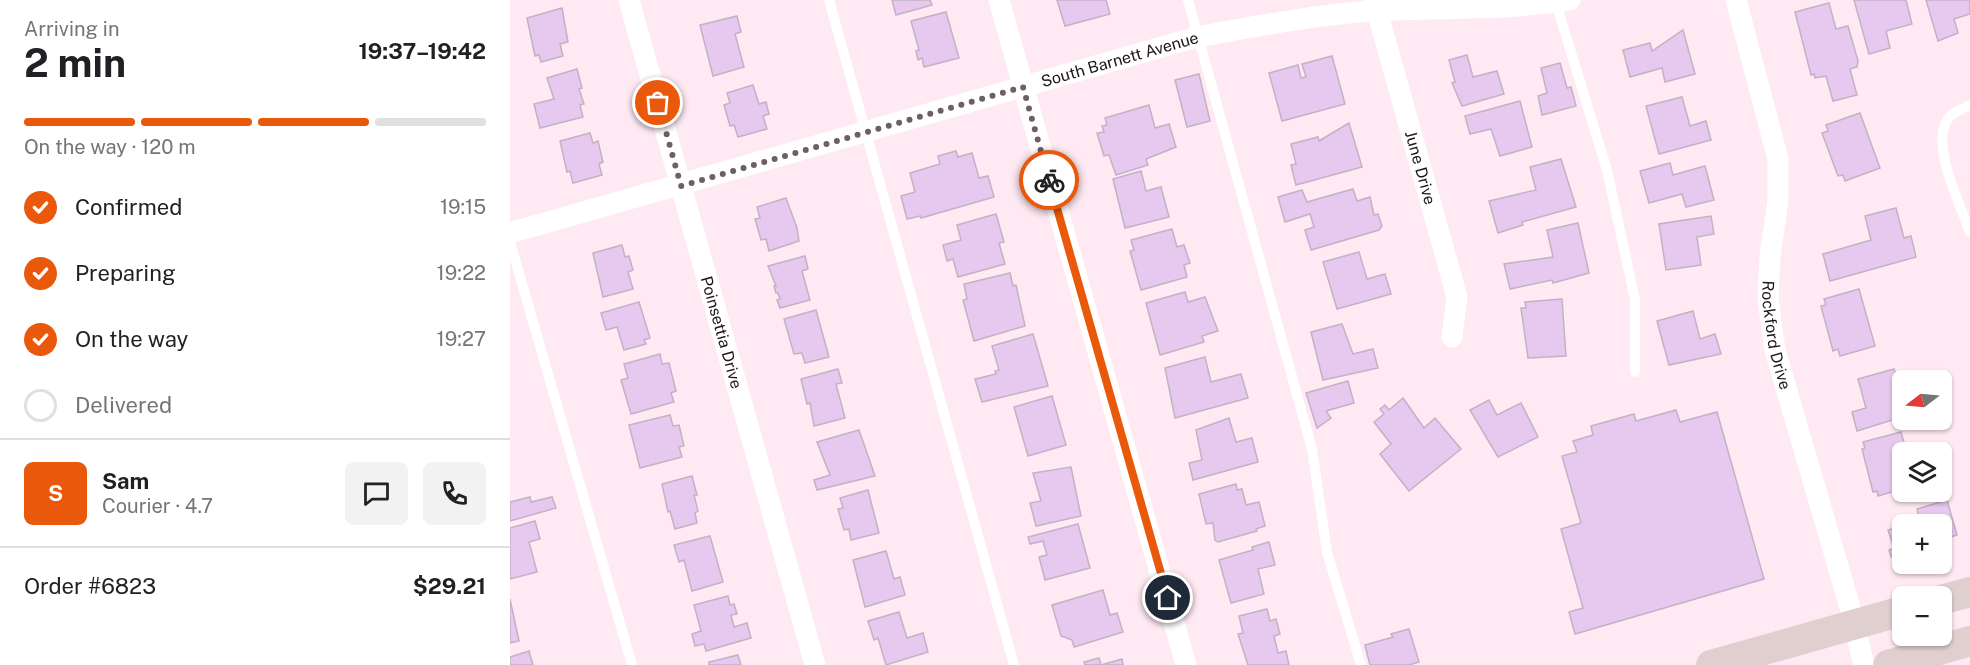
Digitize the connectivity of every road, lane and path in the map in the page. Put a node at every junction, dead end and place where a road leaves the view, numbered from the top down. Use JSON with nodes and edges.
{"nodes":[{"id":1,"x":629,"y":0,"type":"edge"},
{"id":2,"x":829,"y":0,"type":"edge"},
{"id":3,"x":999,"y":0,"type":"edge"},
{"id":4,"x":1188,"y":0,"type":"edge"},
{"id":5,"x":1736,"y":0,"type":"edge"},
{"id":6,"x":1560,"y":1,"type":"edge"},
{"id":7,"x":1376,"y":5,"type":"edge"},
{"id":8,"x":1197,"y":38,"type":"junction"},
{"id":9,"x":1023,"y":87,"type":"junction"},
{"id":10,"x":1970,"y":105,"type":"edge"},
{"id":11,"x":865,"y":133,"type":"junction"},
{"id":12,"x":681,"y":186,"type":"junction"},
{"id":13,"x":1970,"y":232,"type":"edge"},
{"id":14,"x":510,"y":233,"type":"edge"},
{"id":15,"x":510,"y":242,"type":"edge"},
{"id":16,"x":1452,"y":338,"type":"dead end"},
{"id":17,"x":1635,"y":372,"type":"dead end"},
{"id":18,"x":1970,"y":592,"type":"edge"},
{"id":19,"x":1952,"y":597,"type":"edge"},
{"id":20,"x":1892,"y":614,"type":"edge"},
{"id":21,"x":1855,"y":624,"type":"junction"},
{"id":22,"x":1970,"y":641,"type":"edge"},
{"id":23,"x":632,"y":665,"type":"edge"},
{"id":24,"x":815,"y":665,"type":"edge"},
{"id":25,"x":1014,"y":665,"type":"edge"},
{"id":26,"x":1186,"y":665,"type":"edge"},
{"id":27,"x":1361,"y":665,"type":"edge"},
{"id":28,"x":1711,"y":665,"type":"edge"},
{"id":29,"x":1864,"y":665,"type":"edge"},
{"id":30,"x":1888,"y":665,"type":"edge"}],
"edges":[{"from":1,"to":12,"type":"street","name":"Poinsettia Drive"},
{"from":2,"to":11,"type":"lane"},
{"from":3,"to":9,"type":"street"},
{"from":4,"to":8,"type":"lane"},
{"from":5,"to":21,"type":"street","name":"Rockford Drive"},
{"from":6,"to":7,"type":"street","name":"South Barnett Avenue"},
{"from":6,"to":17,"type":"lane"},
{"from":7,"to":8,"type":"street","name":"South Barnett Avenue"},
{"from":7,"to":16,"type":"street","name":"June Drive"},
{"from":8,"to":9,"type":"street","name":"South Barnett Avenue"},
{"from":8,"to":27,"type":"lane"},
{"from":9,"to":11,"type":"street","name":"South Barnett Avenue"},
{"from":9,"to":26,"type":"street"},
{"from":10,"to":13,"type":"lane"},
{"from":11,"to":12,"type":"street","name":"South Barnett Avenue"},
{"from":11,"to":25,"type":"lane"},
{"from":12,"to":14,"type":"street","name":"South Barnett Avenue"},
{"from":12,"to":24,"type":"street","name":"Poinsettia Drive"},
{"from":15,"to":23,"type":"lane"},
{"from":18,"to":19,"type":"main road"},
{"from":20,"to":21,"type":"main road"},
{"from":21,"to":28,"type":"main road"},
{"from":21,"to":29,"type":"street","name":"Rockford Drive"},
{"from":22,"to":30,"type":"main road"}]}
